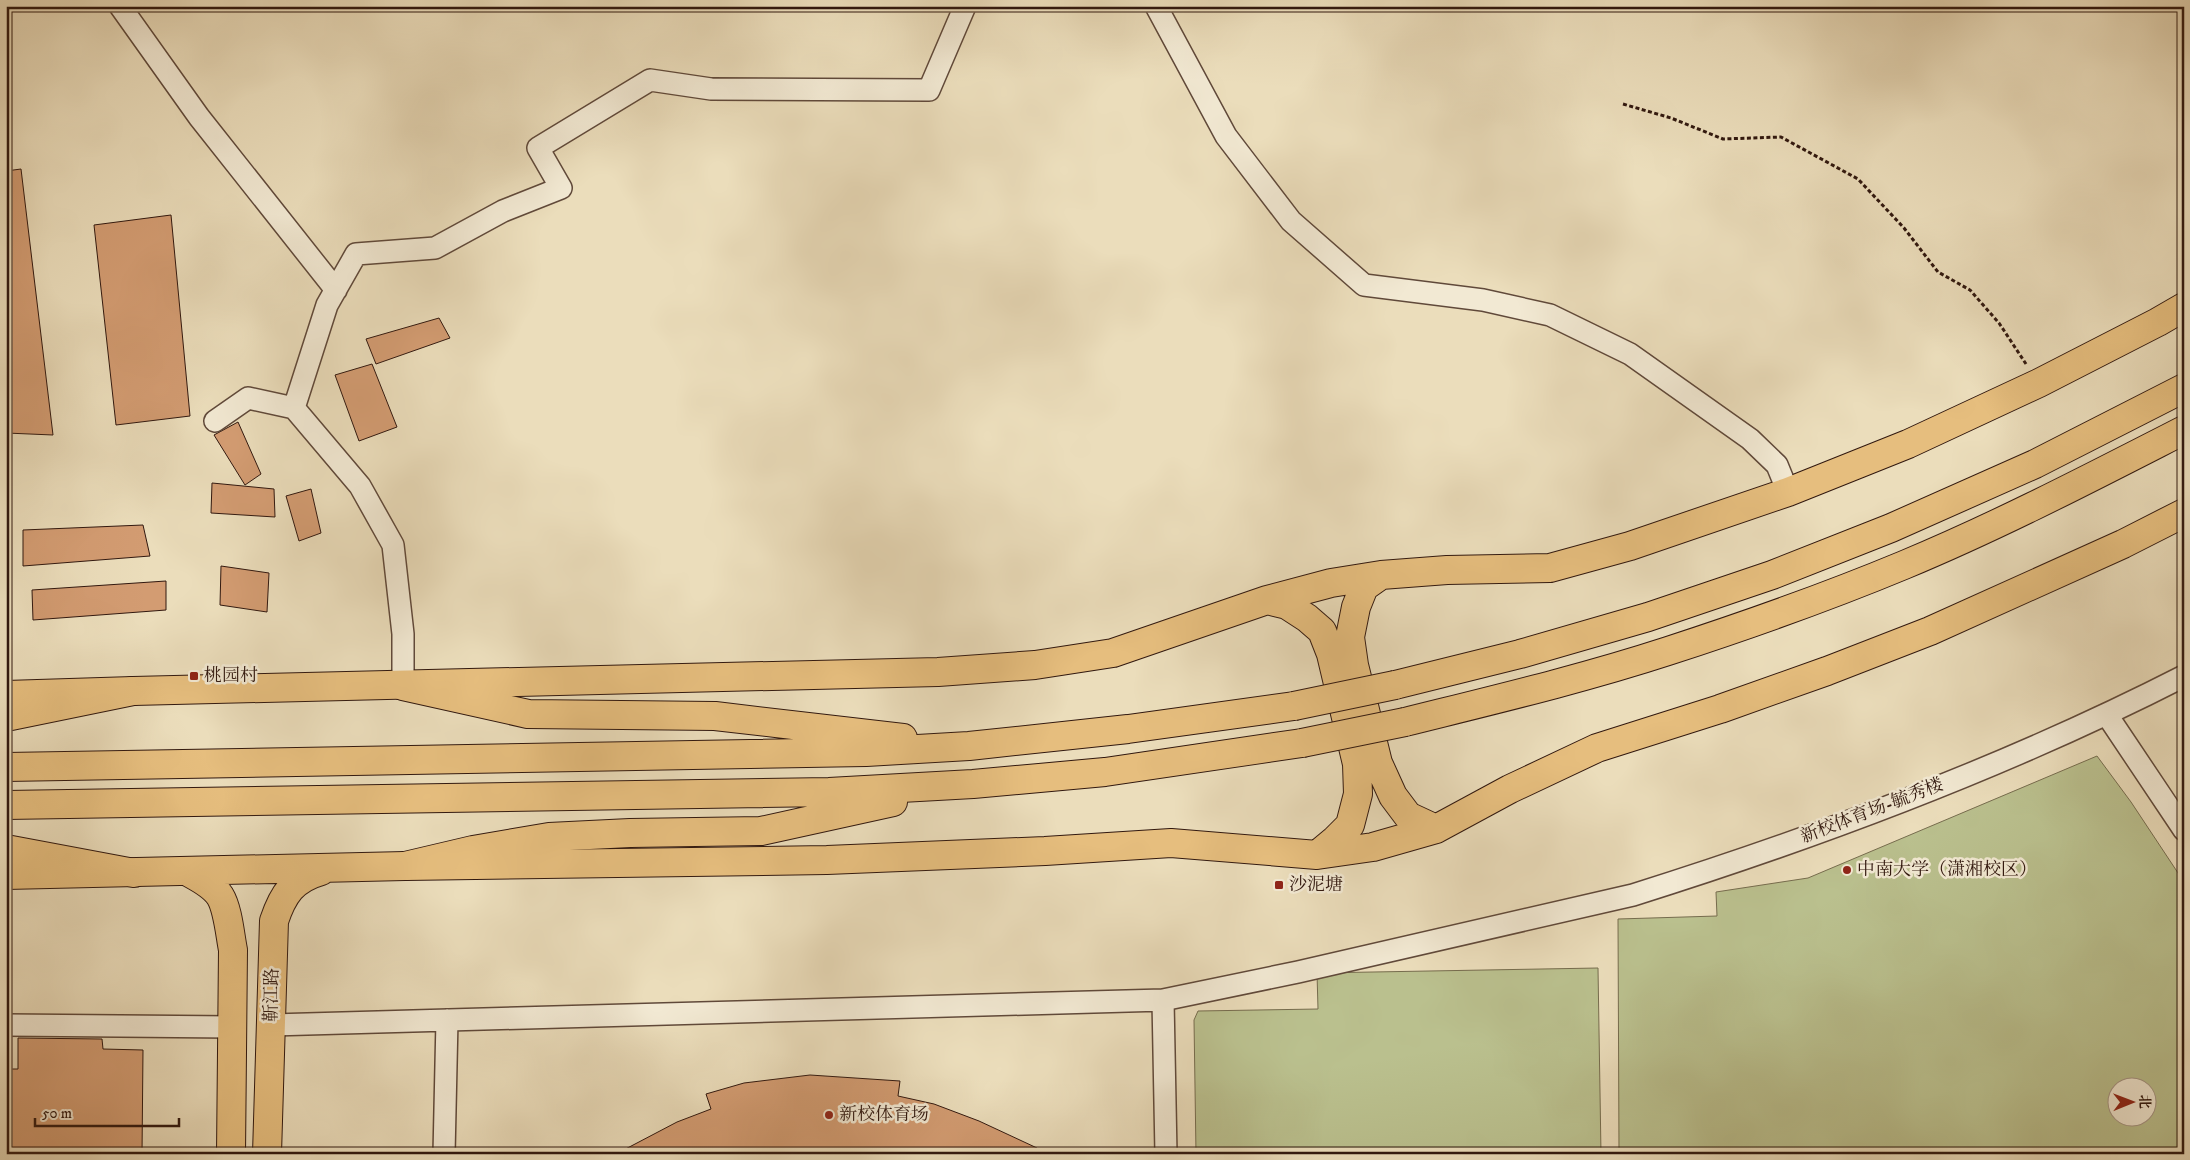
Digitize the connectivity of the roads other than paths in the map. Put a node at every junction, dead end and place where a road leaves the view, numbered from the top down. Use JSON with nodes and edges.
{"nodes":[{"id":1,"x":120,"y":6,"type":"edge"},
{"id":2,"x":965,"y":6,"type":"edge"},
{"id":3,"x":1156,"y":6,"type":"edge"},
{"id":4,"x":336,"y":290,"type":"junction"},
{"id":5,"x":2184,"y":307,"type":"edge"},
{"id":6,"x":2184,"y":388,"type":"edge"},
{"id":7,"x":294,"y":408,"type":"junction"},
{"id":8,"x":215,"y":421,"type":"dead end"},
{"id":9,"x":2184,"y":430,"type":"edge"},
{"id":10,"x":1788,"y":492,"type":"junction"},
{"id":11,"x":2184,"y":513,"type":"edge"},
{"id":12,"x":1381,"y":575,"type":"junction"},
{"id":13,"x":1267,"y":600,"type":"junction"},
{"id":14,"x":2184,"y":676,"type":"edge"},
{"id":15,"x":403,"y":686,"type":"junction"},
{"id":16,"x":133,"y":691,"type":"junction"},
{"id":17,"x":6,"y":695,"type":"edge"},
{"id":18,"x":2107,"y":715,"type":"junction"},
{"id":19,"x":6,"y":717,"type":"edge"},
{"id":20,"x":969,"y":746,"type":"junction"},
{"id":21,"x":6,"y":767,"type":"edge"},
{"id":22,"x":973,"y":784,"type":"junction"},
{"id":23,"x":6,"y":806,"type":"edge"},
{"id":24,"x":1436,"y":829,"type":"junction"},
{"id":25,"x":2184,"y":830,"type":"edge"},
{"id":26,"x":6,"y":849,"type":"edge"},
{"id":27,"x":1317,"y":855,"type":"junction"},
{"id":28,"x":405,"y":866,"type":"junction"},
{"id":29,"x":332,"y":868,"type":"junction"},
{"id":30,"x":188,"y":872,"type":"junction"},
{"id":31,"x":134,"y":873,"type":"junction"},
{"id":32,"x":6,"y":876,"type":"edge"},
{"id":33,"x":1163,"y":1000,"type":"junction"},
{"id":34,"x":447,"y":1020,"type":"junction"},
{"id":35,"x":6,"y":1025,"type":"edge"},
{"id":36,"x":272,"y":1025,"type":"junction"},
{"id":37,"x":233,"y":1027,"type":"junction"},
{"id":38,"x":231,"y":1154,"type":"edge"},
{"id":39,"x":267,"y":1154,"type":"edge"},
{"id":40,"x":444,"y":1154,"type":"edge"},
{"id":41,"x":1166,"y":1154,"type":"edge"}],
"edges":[{"from":1,"to":4,"type":"street"},
{"from":2,"to":4,"type":"street"},
{"from":3,"to":10,"type":"street"},
{"from":4,"to":7,"type":"street"},
{"from":5,"to":10,"type":"main road"},
{"from":6,"to":20,"type":"main road","bridge":true},
{"from":7,"to":8,"type":"street"},
{"from":7,"to":15,"type":"street"},
{"from":9,"to":22,"type":"main road","bridge":true},
{"from":10,"to":12,"type":"main road"},
{"from":11,"to":24,"type":"main road"},
{"from":12,"to":13,"type":"main road"},
{"from":12,"to":24,"type":"main road"},
{"from":13,"to":15,"type":"main road"},
{"from":13,"to":27,"type":"main road"},
{"from":14,"to":18,"type":"street","name":"新校体育场-毓秀楼"},
{"from":15,"to":16,"type":"main road"},
{"from":15,"to":20,"type":"main road"},
{"from":16,"to":17,"type":"main road"},
{"from":16,"to":19,"type":"main road"},
{"from":18,"to":25,"type":"street"},
{"from":18,"to":33,"type":"street","name":"新校体育场-毓秀楼"},
{"from":20,"to":21,"type":"main road"},
{"from":22,"to":23,"type":"main road"},
{"from":22,"to":28,"type":"main road"},
{"from":24,"to":27,"type":"main road"},
{"from":26,"to":31,"type":"main road"},
{"from":27,"to":28,"type":"main road"},
{"from":28,"to":29,"type":"main road"},
{"from":29,"to":30,"type":"main road"},
{"from":29,"to":36,"type":"main road","name":"靳江路"},
{"from":30,"to":31,"type":"main road"},
{"from":30,"to":37,"type":"main road"},
{"from":31,"to":32,"type":"main road"},
{"from":33,"to":34,"type":"street","name":"新校体育场-毓秀楼"},
{"from":33,"to":41,"type":"street"},
{"from":34,"to":36,"type":"street","name":"新校体育场-毓秀楼"},
{"from":34,"to":40,"type":"street"},
{"from":35,"to":37,"type":"street"},
{"from":36,"to":39,"type":"main road","name":"靳江路"},
{"from":37,"to":38,"type":"main road"}]}
